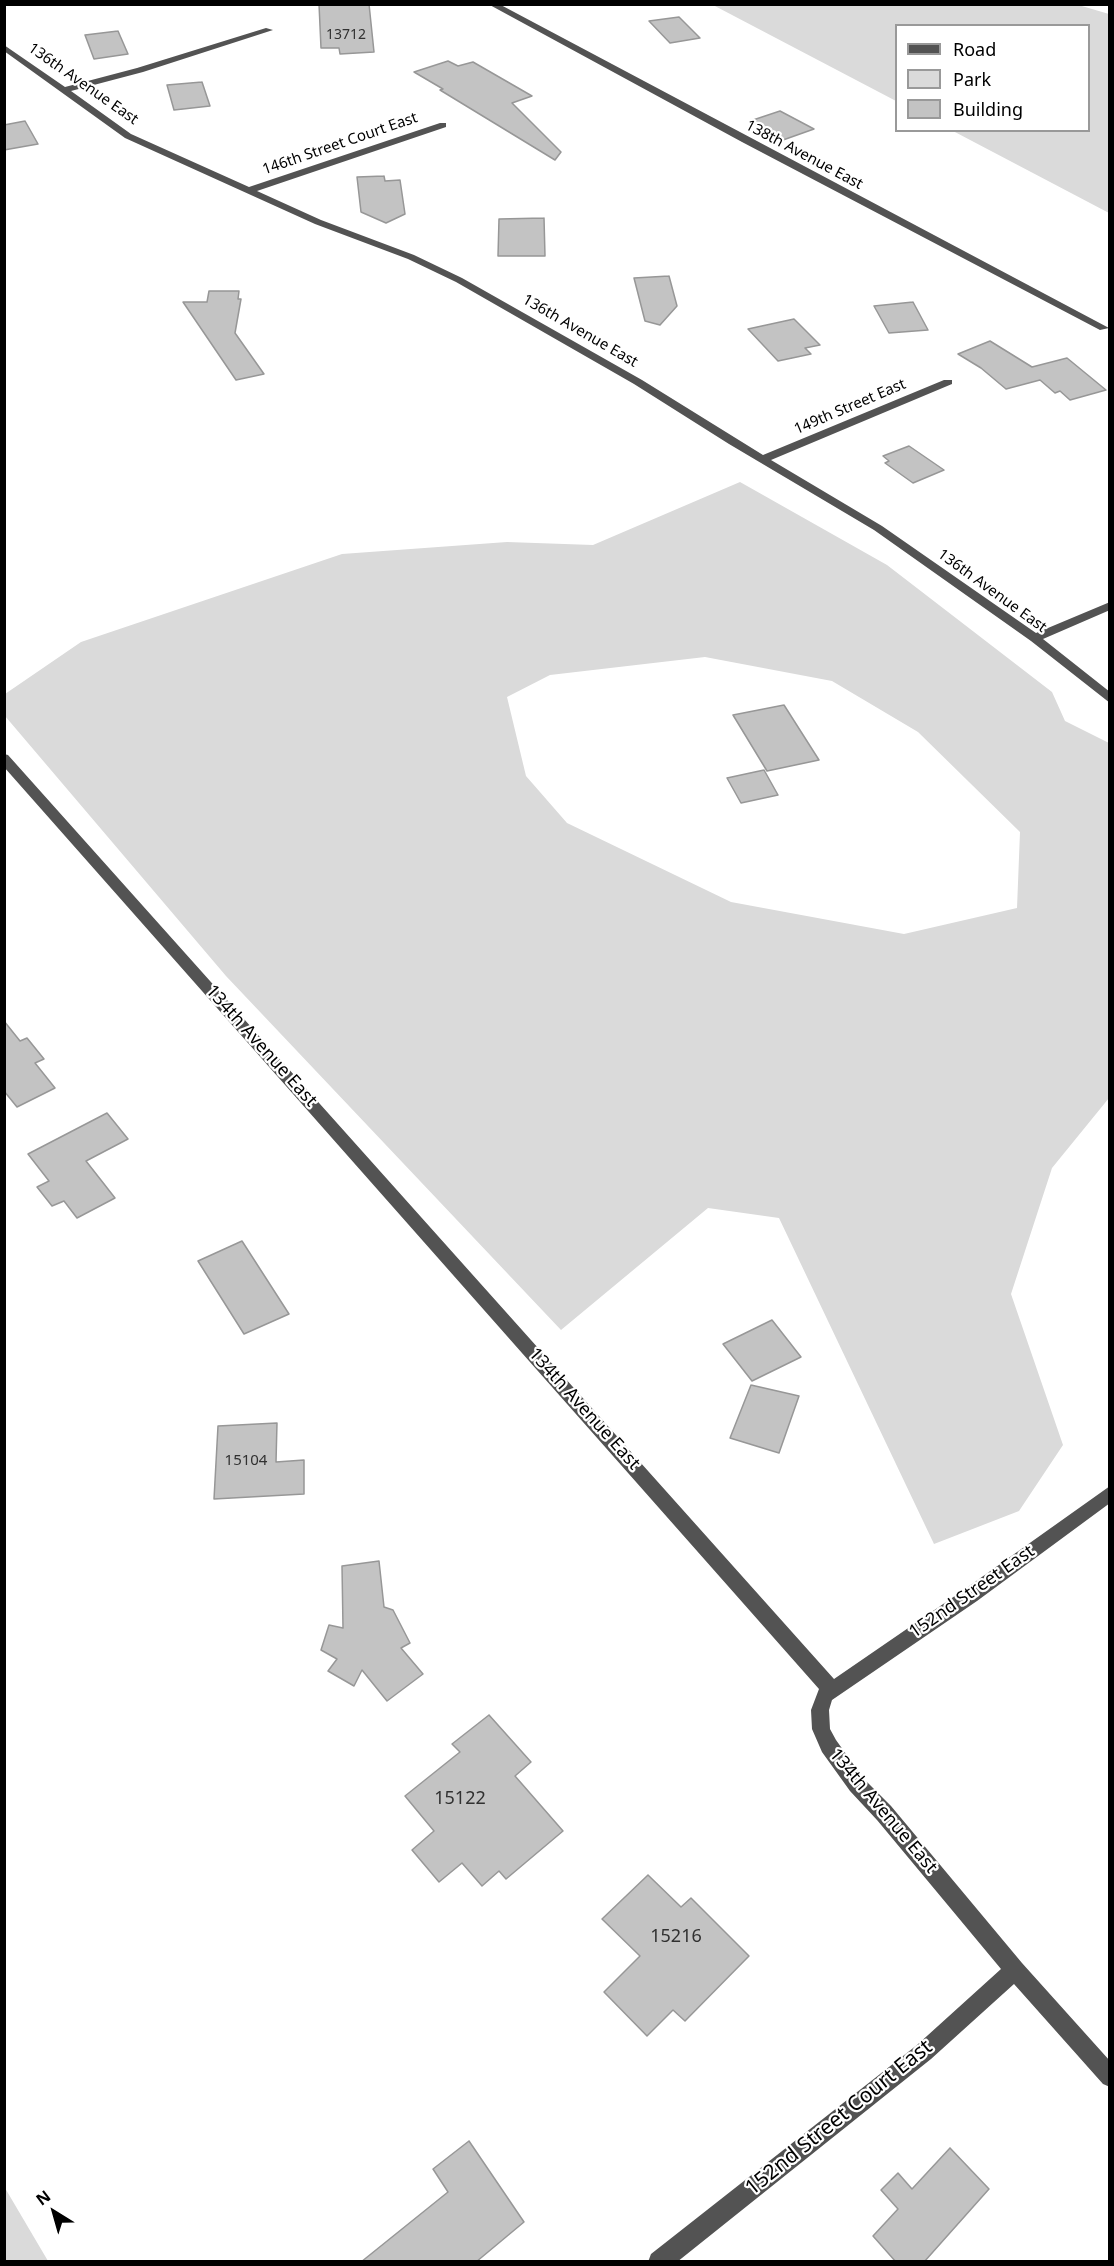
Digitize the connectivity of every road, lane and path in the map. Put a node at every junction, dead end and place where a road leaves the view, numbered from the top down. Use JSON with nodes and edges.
{"nodes":[{"id":1,"x":492,"y":4,"type":"edge"},
{"id":2,"x":269,"y":30,"type":"dead end"},
{"id":3,"x":4,"y":47,"type":"edge"},
{"id":4,"x":64,"y":90,"type":"junction"},
{"id":5,"x":443,"y":125,"type":"dead end"},
{"id":6,"x":248,"y":191,"type":"junction"},
{"id":7,"x":1104,"y":328,"type":"dead end"},
{"id":8,"x":948,"y":382,"type":"dead end"},
{"id":9,"x":763,"y":459,"type":"junction"},
{"id":10,"x":1110,"y":605,"type":"edge"},
{"id":11,"x":1035,"y":638,"type":"junction"},
{"id":12,"x":1110,"y":699,"type":"edge"},
{"id":13,"x":4,"y":758,"type":"edge"},
{"id":14,"x":1110,"y":1493,"type":"edge"},
{"id":15,"x":832,"y":1690,"type":"junction"},
{"id":16,"x":1015,"y":1970,"type":"junction"},
{"id":17,"x":1110,"y":2078,"type":"edge"},
{"id":18,"x":659,"y":2262,"type":"edge"}],
"edges":[{"from":1,"to":7,"type":"street","name":"138th Avenue East"},
{"from":2,"to":4,"type":"street"},
{"from":3,"to":4,"type":"street","name":"136th Avenue East"},
{"from":4,"to":6,"type":"street","name":"136th Avenue East"},
{"from":5,"to":6,"type":"street","name":"146th Street Court East"},
{"from":6,"to":9,"type":"street","name":"136th Avenue East"},
{"from":8,"to":9,"type":"street","name":"149th Street East"},
{"from":9,"to":11,"type":"street","name":"136th Avenue East"},
{"from":10,"to":11,"type":"street"},
{"from":11,"to":12,"type":"street","name":"136th Avenue East"},
{"from":13,"to":15,"type":"street","name":"134th Avenue East"},
{"from":14,"to":15,"type":"street","name":"152nd Street East"},
{"from":15,"to":16,"type":"street","name":"134th Avenue East"},
{"from":16,"to":17,"type":"street","name":"134th Avenue East"},
{"from":16,"to":18,"type":"street","name":"152nd Street Court East"}]}
